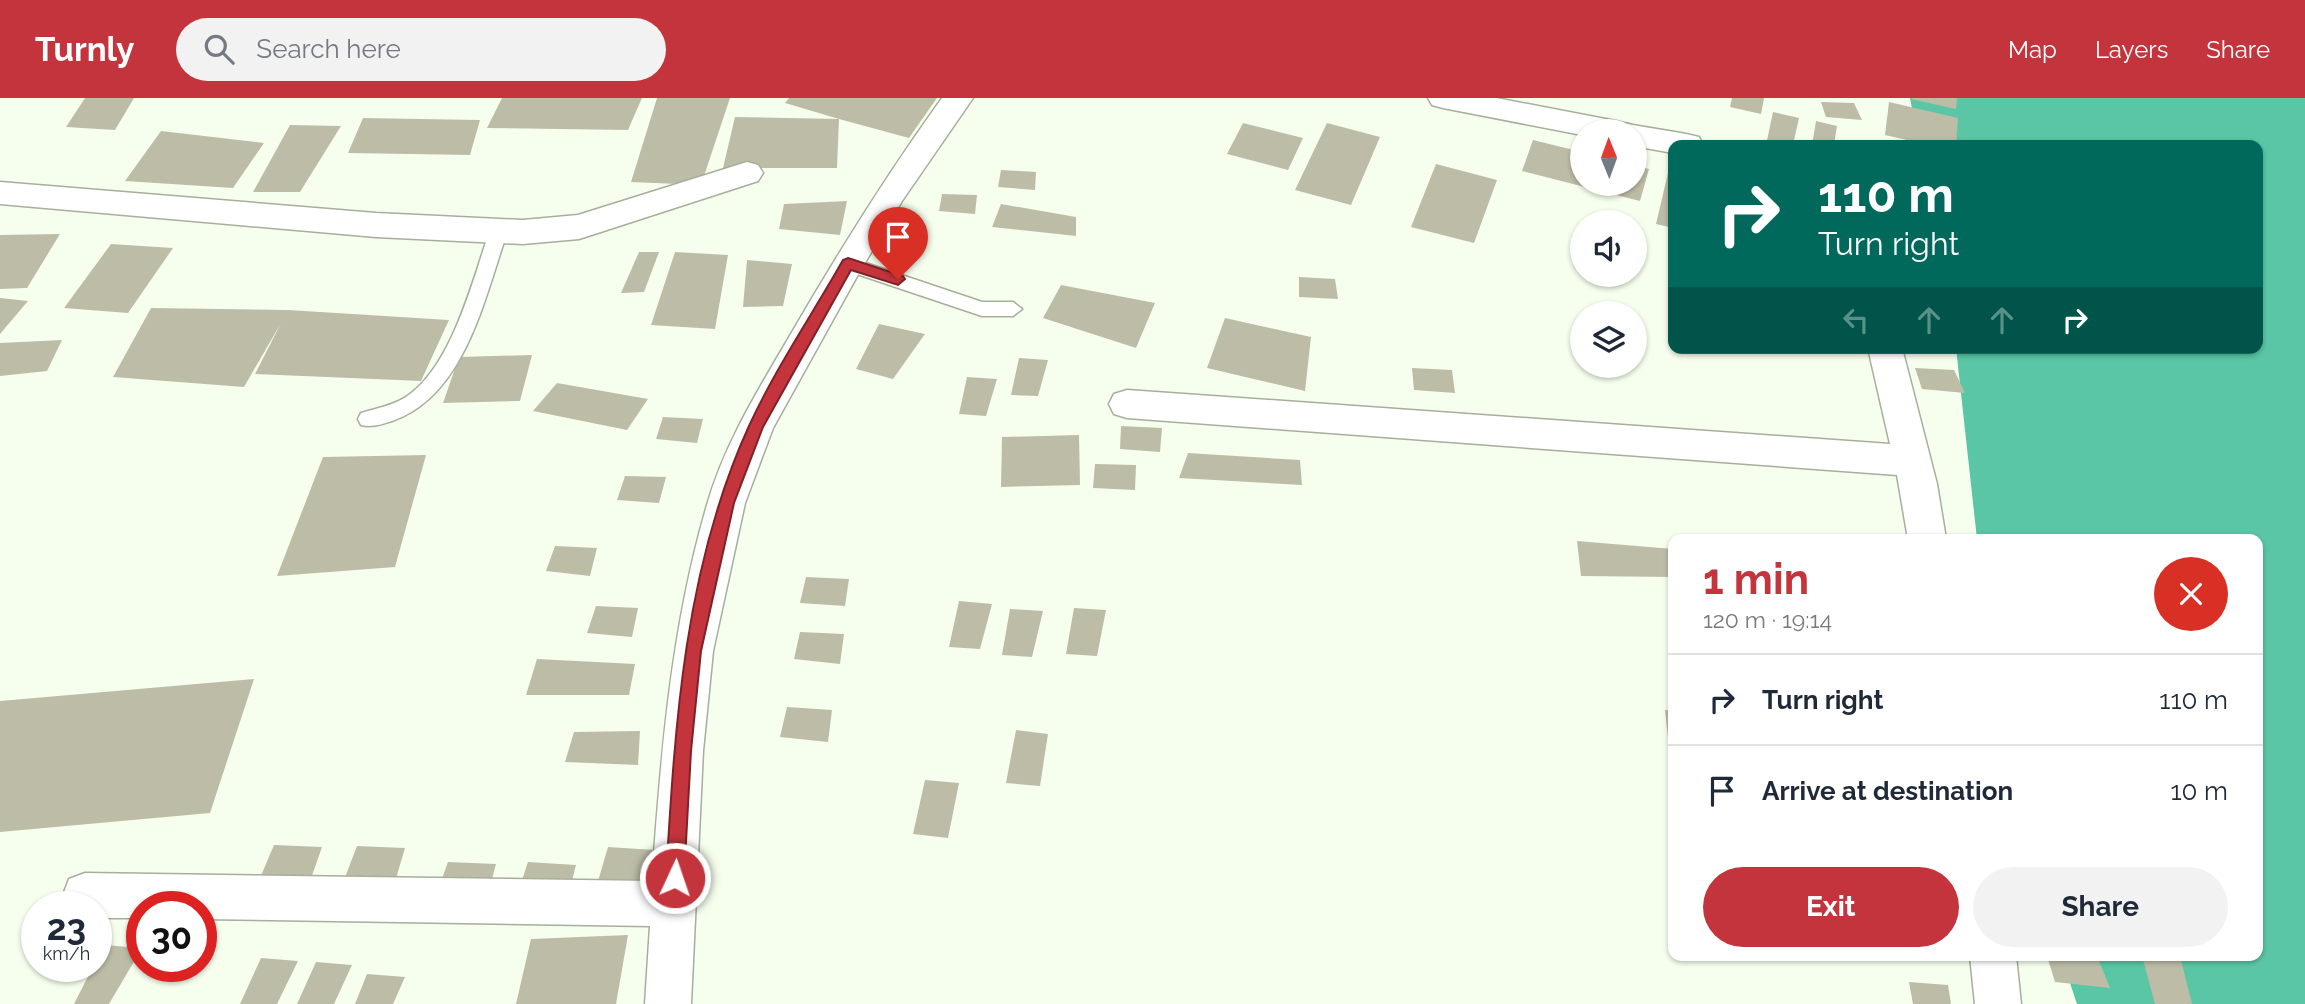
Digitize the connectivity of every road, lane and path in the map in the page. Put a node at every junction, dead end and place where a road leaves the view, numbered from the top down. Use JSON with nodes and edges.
{"nodes":[{"id":1,"x":958,"y":98,"type":"edge"},
{"id":2,"x":1443,"y":98,"type":"edge"},
{"id":3,"x":1570,"y":122,"type":"edge"},
{"id":4,"x":1647,"y":137,"type":"edge"},
{"id":5,"x":1668,"y":141,"type":"edge"},
{"id":6,"x":747,"y":173,"type":"dead end"},
{"id":7,"x":0,"y":193,"type":"edge"},
{"id":8,"x":499,"y":230,"type":"junction"},
{"id":9,"x":848,"y":264,"type":"junction"},
{"id":10,"x":1013,"y":309,"type":"dead end"},
{"id":11,"x":1886,"y":354,"type":"edge"},
{"id":12,"x":1127,"y":404,"type":"dead end"},
{"id":13,"x":368,"y":419,"type":"dead end"},
{"id":14,"x":1912,"y":461,"type":"junction"},
{"id":15,"x":1926,"y":534,"type":"edge"},
{"id":16,"x":112,"y":895,"type":"edge"},
{"id":17,"x":674,"y":904,"type":"junction"},
{"id":18,"x":1994,"y":961,"type":"edge"},
{"id":19,"x":668,"y":1004,"type":"edge"},
{"id":20,"x":1998,"y":1004,"type":"edge"}],
"edges":[{"from":1,"to":9,"type":"street"},
{"from":2,"to":3,"type":"street"},
{"from":4,"to":5,"type":"street"},
{"from":6,"to":8,"type":"street"},
{"from":7,"to":8,"type":"street"},
{"from":8,"to":13,"type":"lane"},
{"from":9,"to":10,"type":"lane"},
{"from":9,"to":17,"type":"street"},
{"from":11,"to":14,"type":"street"},
{"from":12,"to":14,"type":"street"},
{"from":14,"to":15,"type":"street"},
{"from":16,"to":17,"type":"street"},
{"from":17,"to":19,"type":"street"},
{"from":18,"to":20,"type":"street"}]}
